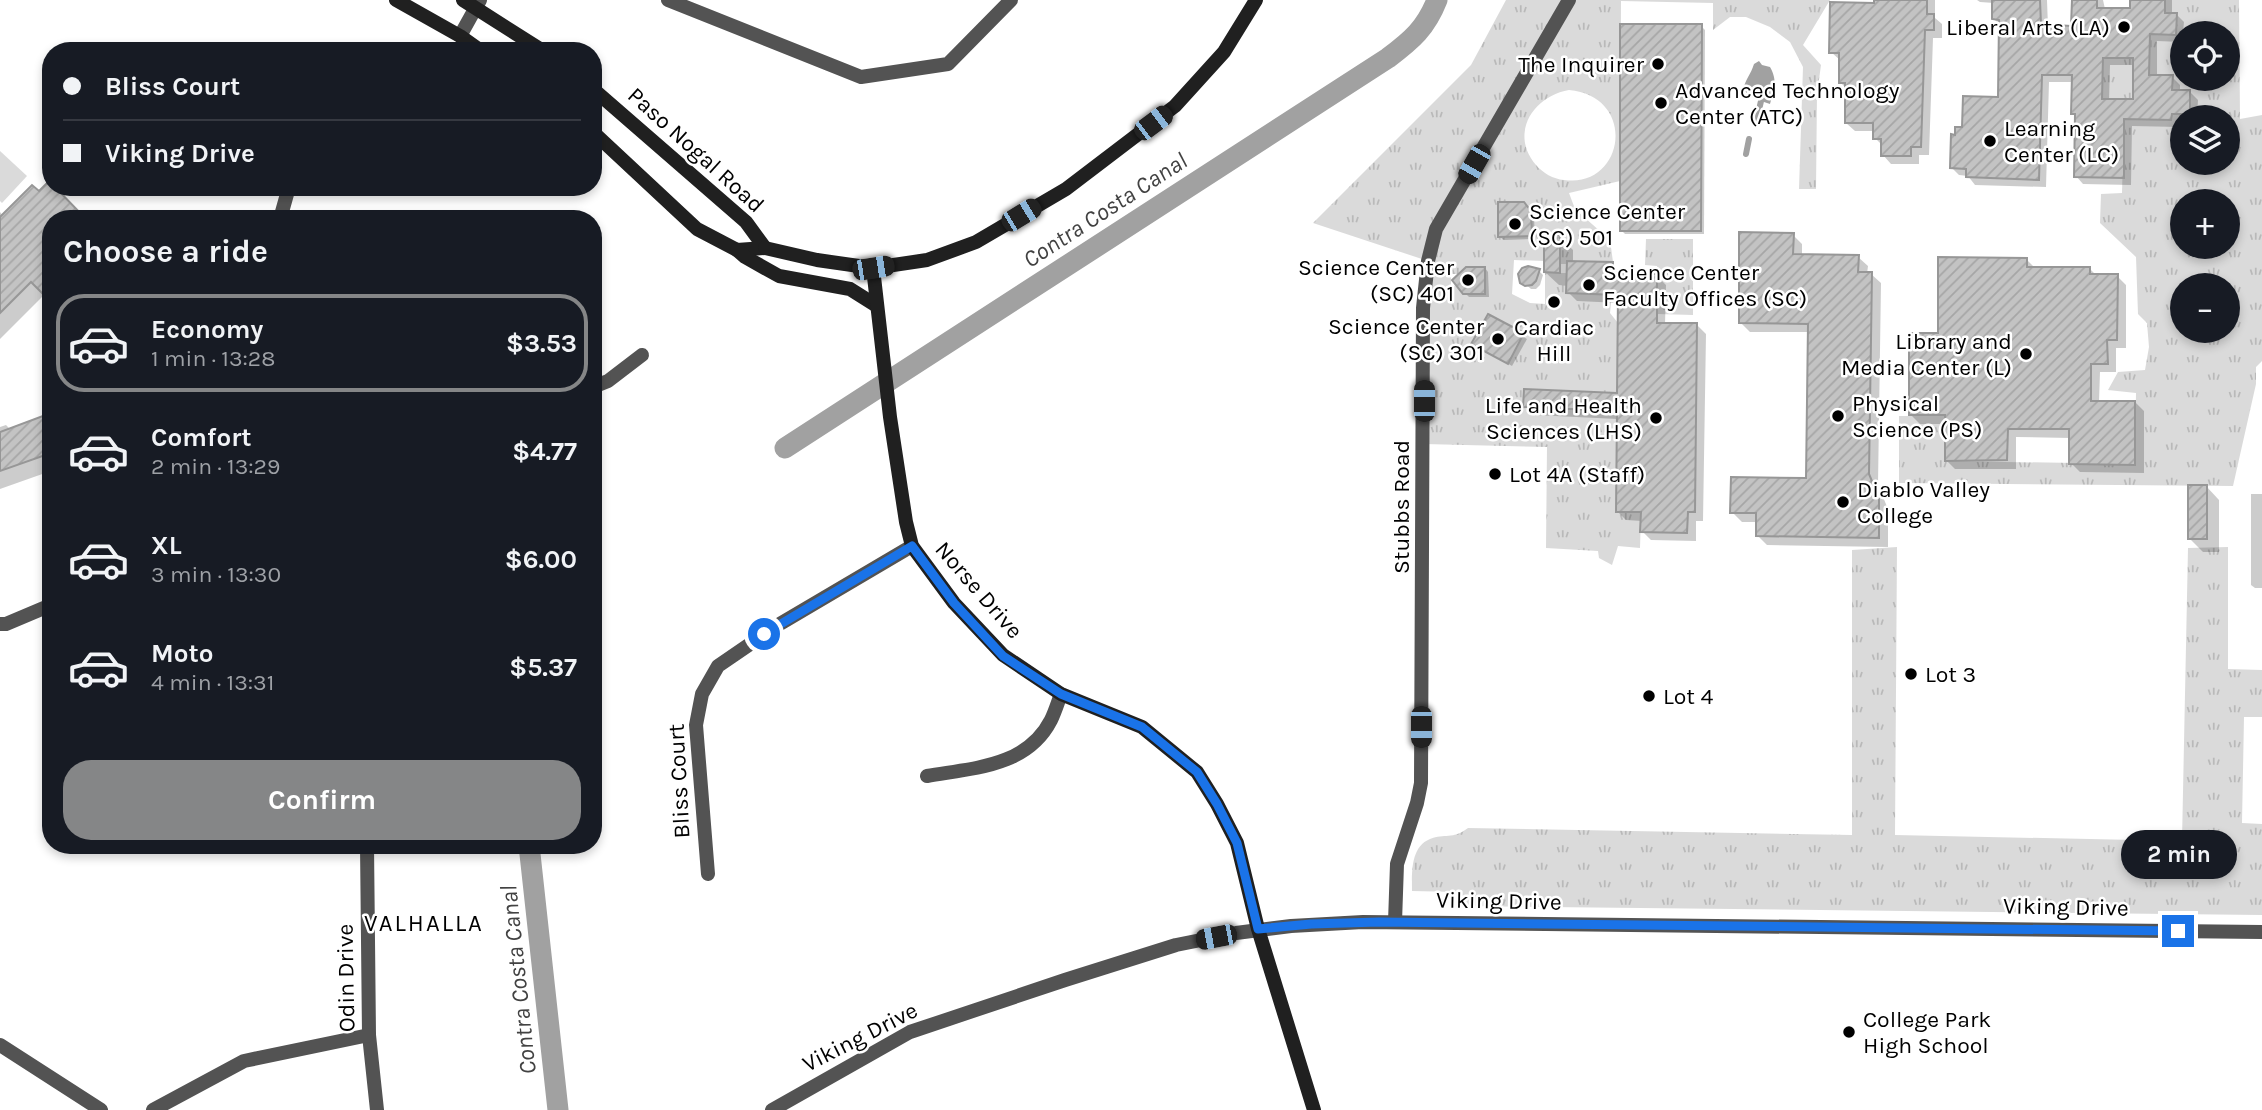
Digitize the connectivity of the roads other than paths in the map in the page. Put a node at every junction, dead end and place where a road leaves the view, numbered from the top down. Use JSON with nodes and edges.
{"nodes":[{"id":1,"x":396,"y":0,"type":"edge"},
{"id":2,"x":463,"y":0,"type":"edge"},
{"id":3,"x":668,"y":0,"type":"edge"},
{"id":4,"x":1011,"y":0,"type":"edge"},
{"id":5,"x":1256,"y":0,"type":"edge"},
{"id":6,"x":1569,"y":0,"type":"edge"},
{"id":7,"x":478,"y":4,"type":"edge"},
{"id":8,"x":460,"y":36,"type":"junction"},
{"id":9,"x":468,"y":42,"type":"edge"},
{"id":10,"x":530,"y":42,"type":"edge"},
{"id":11,"x":602,"y":97,"type":"edge"},
{"id":12,"x":602,"y":140,"type":"edge"},
{"id":13,"x":765,"y":248,"type":"junction"},
{"id":14,"x":737,"y":250,"type":"junction"},
{"id":15,"x":873,"y":268,"type":"junction"},
{"id":16,"x":877,"y":306,"type":"junction"},
{"id":17,"x":642,"y":355,"type":"dead end"},
{"id":18,"x":602,"y":383,"type":"edge"},
{"id":19,"x":912,"y":546,"type":"junction"},
{"id":20,"x":42,"y":609,"type":"edge"},
{"id":21,"x":0,"y":624,"type":"edge"},
{"id":22,"x":1061,"y":694,"type":"junction"},
{"id":23,"x":927,"y":776,"type":"dead end"},
{"id":24,"x":367,"y":854,"type":"edge"},
{"id":25,"x":708,"y":874,"type":"dead end"},
{"id":26,"x":1395,"y":922,"type":"junction"},
{"id":27,"x":1258,"y":929,"type":"junction"},
{"id":28,"x":2262,"y":932,"type":"edge"},
{"id":29,"x":369,"y":1035,"type":"junction"},
{"id":30,"x":0,"y":1045,"type":"edge"},
{"id":31,"x":101,"y":1110,"type":"edge"},
{"id":32,"x":153,"y":1110,"type":"edge"},
{"id":33,"x":377,"y":1110,"type":"edge"},
{"id":34,"x":772,"y":1110,"type":"edge"},
{"id":35,"x":1314,"y":1110,"type":"edge"}],
"edges":[{"from":1,"to":8,"type":"street"},
{"from":2,"to":7,"type":"street"},
{"from":3,"to":4,"type":"street"},
{"from":5,"to":15,"type":"street","name":"Paso Nogal Road"},
{"from":6,"to":26,"type":"street","name":"Stubbs Road"},
{"from":7,"to":8,"type":"street"},
{"from":7,"to":10,"type":"street"},
{"from":8,"to":9,"type":"street"},
{"from":11,"to":13,"type":"street","name":"Paso Nogal Road"},
{"from":12,"to":14,"type":"street"},
{"from":13,"to":14,"type":"street","name":"Paso Nogal Road"},
{"from":13,"to":15,"type":"street","name":"Paso Nogal Road"},
{"from":14,"to":16,"type":"street"},
{"from":15,"to":16,"type":"street","name":"Norse Drive"},
{"from":16,"to":19,"type":"street","name":"Norse Drive"},
{"from":17,"to":18,"type":"street"},
{"from":19,"to":22,"type":"street","name":"Norse Drive"},
{"from":19,"to":25,"type":"street","name":"Bliss Court"},
{"from":20,"to":21,"type":"street"},
{"from":22,"to":23,"type":"street"},
{"from":22,"to":27,"type":"street","name":"Norse Drive"},
{"from":24,"to":29,"type":"street","name":"Odin Drive"},
{"from":26,"to":27,"type":"street","name":"Viking Drive"},
{"from":26,"to":28,"type":"street","name":"Viking Drive"},
{"from":27,"to":34,"type":"street","name":"Viking Drive"},
{"from":27,"to":35,"type":"street","name":"Norse Drive"},
{"from":29,"to":32,"type":"street"},
{"from":29,"to":33,"type":"street","name":"Odin Drive"},
{"from":30,"to":31,"type":"street"}]}
